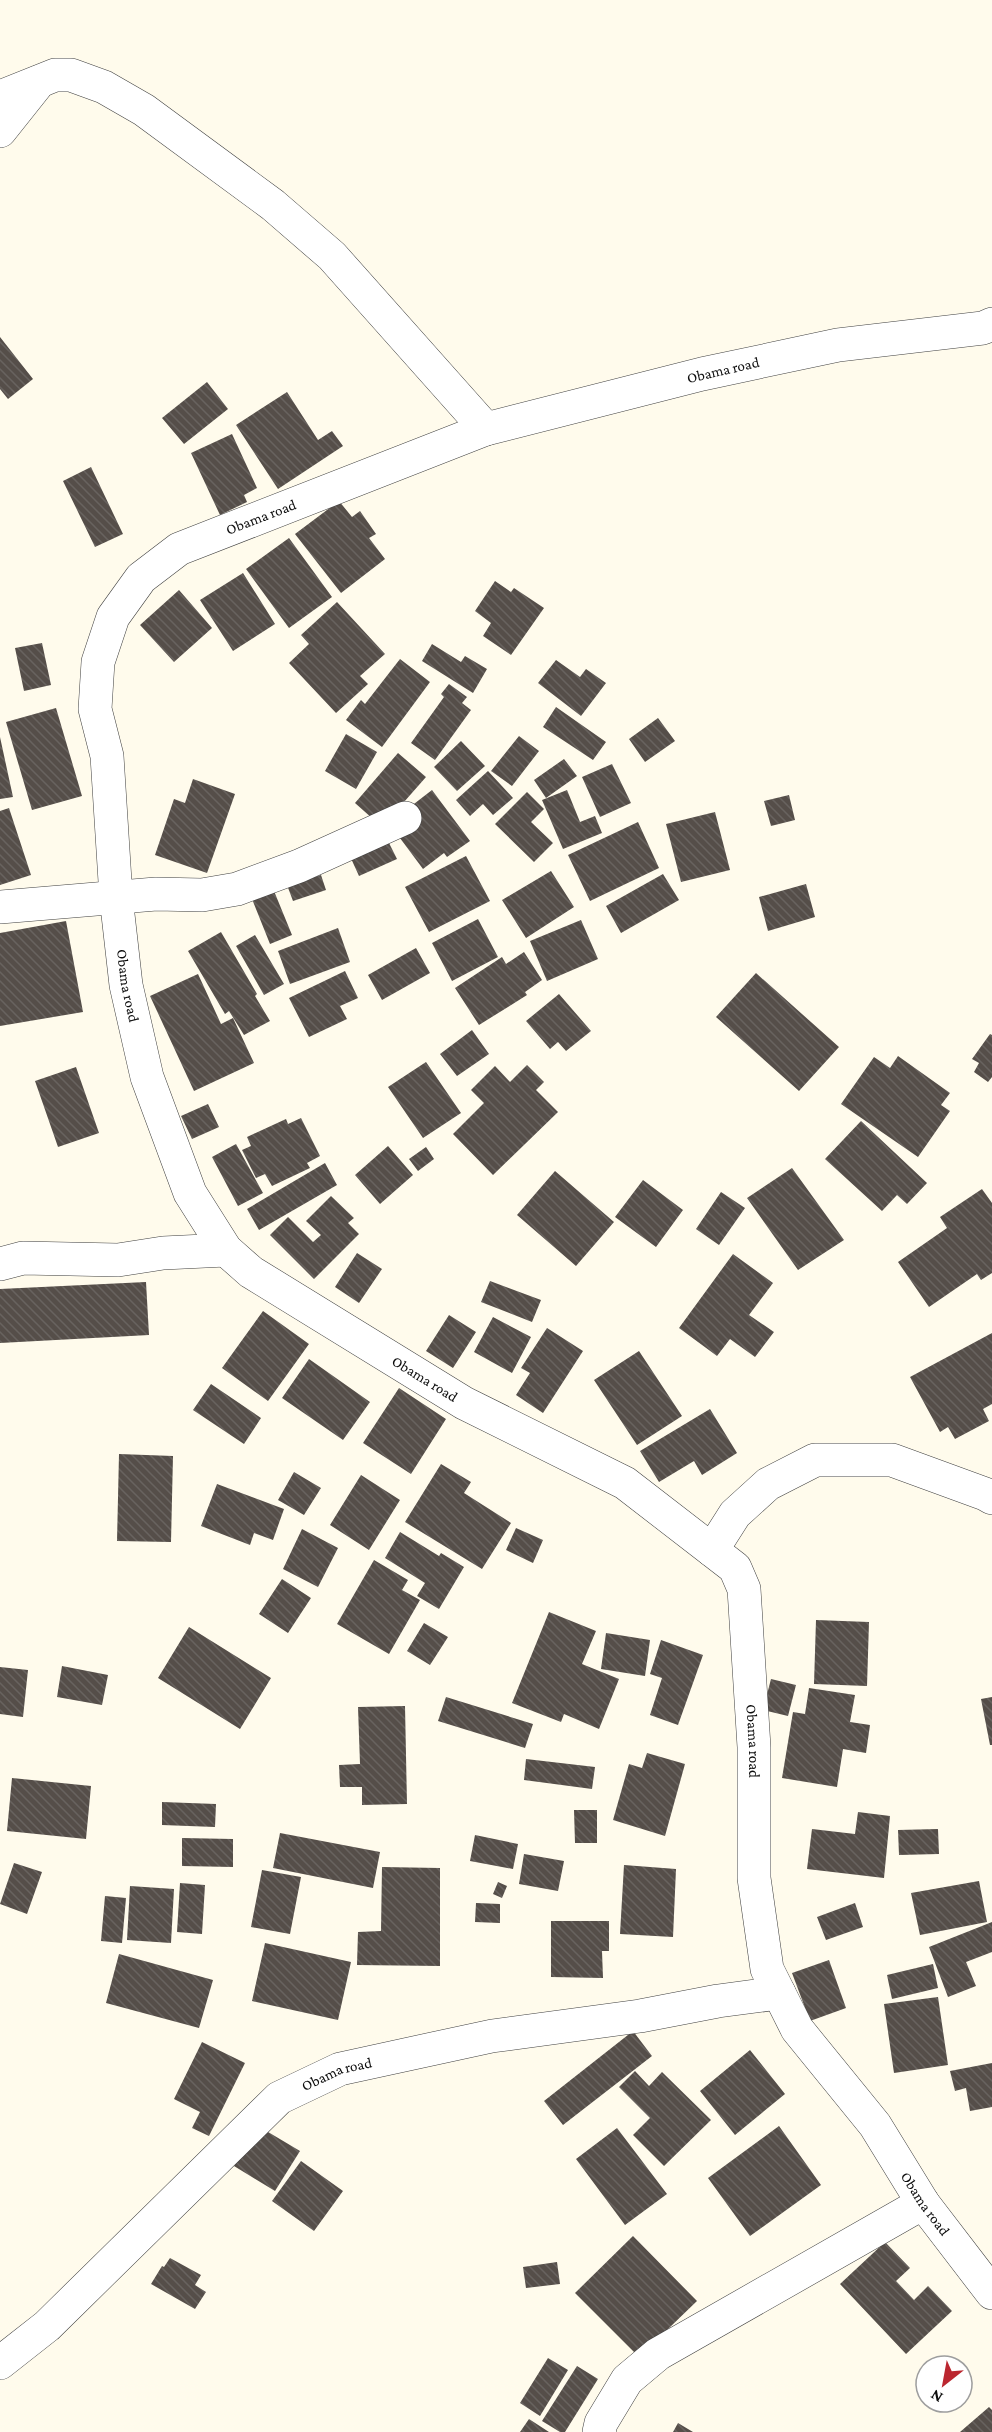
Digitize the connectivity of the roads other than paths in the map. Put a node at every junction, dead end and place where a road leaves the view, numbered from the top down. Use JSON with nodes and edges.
{"nodes":[{"id":1,"x":39,"y":82,"type":"junction"},
{"id":2,"x":0,"y":97,"type":"edge"},
{"id":3,"x":0,"y":131,"type":"edge"},
{"id":4,"x":992,"y":324,"type":"edge"},
{"id":5,"x":486,"y":429,"type":"junction"},
{"id":6,"x":405,"y":818,"type":"dead end"},
{"id":7,"x":116,"y":897,"type":"junction"},
{"id":8,"x":0,"y":907,"type":"edge"},
{"id":9,"x":226,"y":1250,"type":"junction"},
{"id":10,"x":0,"y":1264,"type":"edge"},
{"id":11,"x":992,"y":1498,"type":"edge"},
{"id":12,"x":712,"y":1550,"type":"junction"},
{"id":13,"x":779,"y":1993,"type":"junction"},
{"id":14,"x":923,"y":2203,"type":"junction"},
{"id":15,"x":992,"y":2293,"type":"edge"},
{"id":16,"x":0,"y":2364,"type":"edge"},
{"id":17,"x":599,"y":2432,"type":"edge"}],
"edges":[{"from":1,"to":2,"type":"street"},
{"from":1,"to":3,"type":"street"},
{"from":1,"to":5,"type":"street"},
{"from":4,"to":5,"type":"street","name":"Obama road"},
{"from":5,"to":7,"type":"street","name":"Obama road"},
{"from":6,"to":7,"type":"street"},
{"from":7,"to":8,"type":"street"},
{"from":7,"to":9,"type":"street","name":"Obama road"},
{"from":9,"to":10,"type":"street"},
{"from":9,"to":12,"type":"street","name":"Obama road"},
{"from":11,"to":12,"type":"street"},
{"from":12,"to":13,"type":"street","name":"Obama road"},
{"from":13,"to":14,"type":"street","name":"Obama road"},
{"from":13,"to":16,"type":"street","name":"Obama road"},
{"from":14,"to":15,"type":"street","name":"Obama road"},
{"from":14,"to":17,"type":"street"}]}
